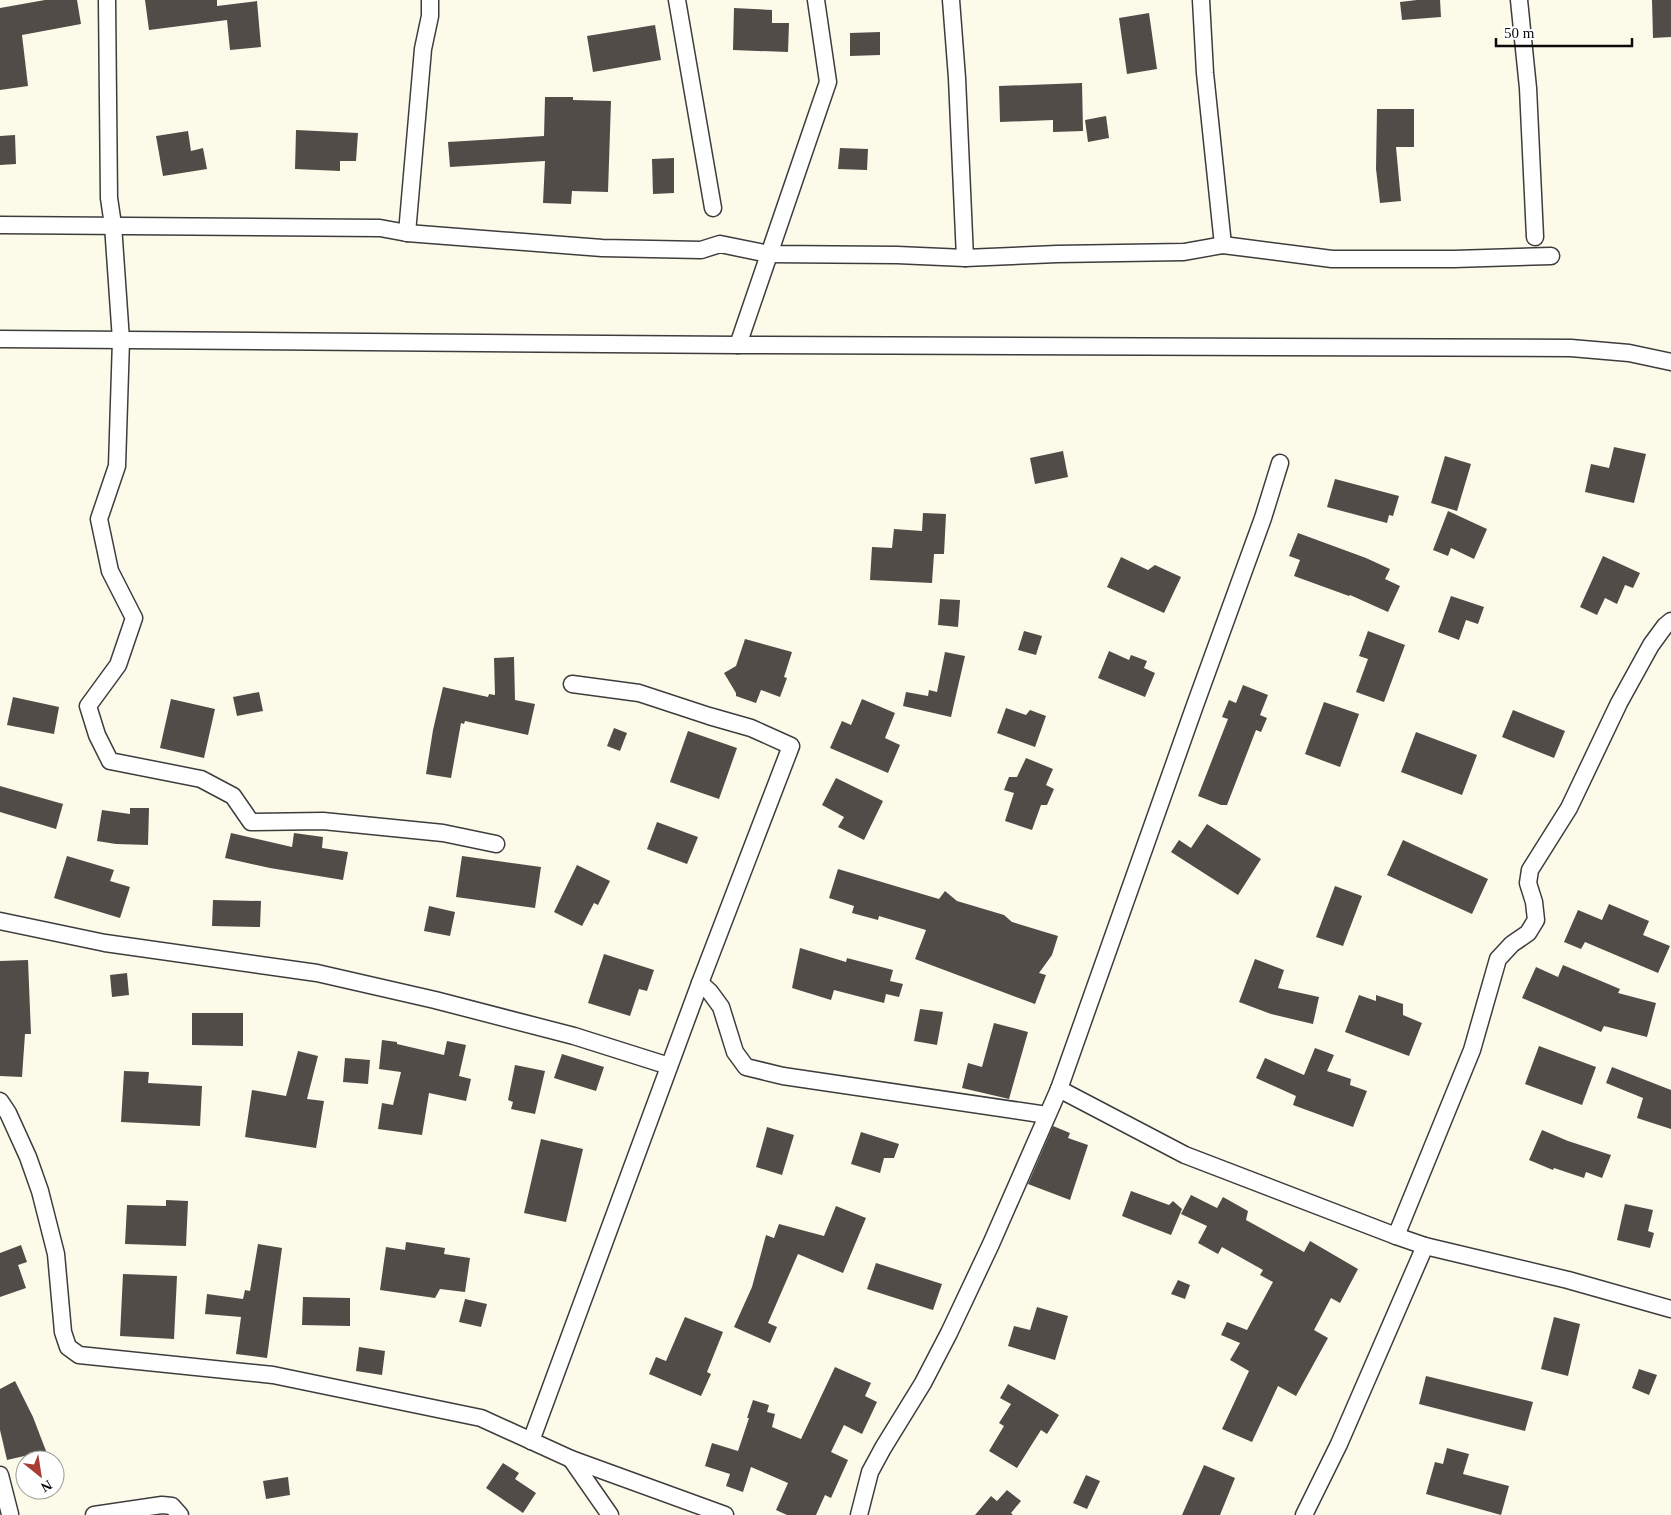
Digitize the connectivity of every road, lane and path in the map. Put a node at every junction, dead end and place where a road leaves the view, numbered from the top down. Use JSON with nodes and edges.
{"nodes":[{"id":1,"x":107,"y":0,"type":"edge"},
{"id":2,"x":430,"y":0,"type":"edge"},
{"id":3,"x":677,"y":0,"type":"edge"},
{"id":4,"x":816,"y":0,"type":"edge"},
{"id":5,"x":950,"y":0,"type":"edge"},
{"id":6,"x":1201,"y":0,"type":"edge"},
{"id":7,"x":1518,"y":0,"type":"edge"},
{"id":8,"x":713,"y":208,"type":"dead end"},
{"id":9,"x":0,"y":225,"type":"edge"},
{"id":10,"x":113,"y":225,"type":"junction"},
{"id":11,"x":407,"y":232,"type":"junction"},
{"id":12,"x":1535,"y":236,"type":"dead end"},
{"id":13,"x":1223,"y":245,"type":"junction"},
{"id":14,"x":769,"y":254,"type":"junction"},
{"id":15,"x":1551,"y":256,"type":"dead end"},
{"id":16,"x":965,"y":258,"type":"junction"},
{"id":17,"x":0,"y":339,"type":"edge"},
{"id":18,"x":121,"y":340,"type":"junction"},
{"id":19,"x":738,"y":345,"type":"junction"},
{"id":20,"x":1671,"y":362,"type":"edge"},
{"id":21,"x":1280,"y":463,"type":"dead end"},
{"id":22,"x":1671,"y":621,"type":"edge"},
{"id":23,"x":572,"y":684,"type":"dead end"},
{"id":24,"x":496,"y":844,"type":"dead end"},
{"id":25,"x":0,"y":922,"type":"edge"},
{"id":26,"x":700,"y":984,"type":"junction"},
{"id":27,"x":669,"y":1066,"type":"junction"},
{"id":28,"x":1059,"y":1089,"type":"junction"},
{"id":29,"x":0,"y":1101,"type":"edge"},
{"id":30,"x":1047,"y":1115,"type":"junction"},
{"id":31,"x":1396,"y":1236,"type":"junction"},
{"id":32,"x":1425,"y":1246,"type":"junction"},
{"id":33,"x":1671,"y":1309,"type":"edge"},
{"id":34,"x":531,"y":1440,"type":"junction"},
{"id":35,"x":571,"y":1459,"type":"junction"},
{"id":36,"x":0,"y":1475,"type":"edge"},
{"id":37,"x":9,"y":1515,"type":"edge"},
{"id":38,"x":94,"y":1515,"type":"edge"},
{"id":39,"x":180,"y":1515,"type":"edge"},
{"id":40,"x":610,"y":1515,"type":"edge"},
{"id":41,"x":725,"y":1515,"type":"edge"},
{"id":42,"x":859,"y":1515,"type":"edge"},
{"id":43,"x":1304,"y":1515,"type":"edge"}],
"edges":[{"from":1,"to":10,"type":"street"},
{"from":2,"to":11,"type":"street"},
{"from":3,"to":8,"type":"street"},
{"from":4,"to":14,"type":"street"},
{"from":5,"to":16,"type":"street"},
{"from":6,"to":13,"type":"street"},
{"from":7,"to":12,"type":"street"},
{"from":9,"to":10,"type":"street"},
{"from":10,"to":11,"type":"street"},
{"from":10,"to":18,"type":"street"},
{"from":11,"to":14,"type":"street"},
{"from":13,"to":15,"type":"street"},
{"from":13,"to":16,"type":"street"},
{"from":14,"to":16,"type":"street"},
{"from":14,"to":19,"type":"street"},
{"from":17,"to":18,"type":"street"},
{"from":18,"to":19,"type":"street"},
{"from":18,"to":24,"type":"street"},
{"from":19,"to":20,"type":"street"},
{"from":21,"to":28,"type":"street"},
{"from":22,"to":31,"type":"street"},
{"from":23,"to":26,"type":"street"},
{"from":25,"to":27,"type":"street"},
{"from":26,"to":27,"type":"street"},
{"from":26,"to":30,"type":"street"},
{"from":27,"to":34,"type":"street"},
{"from":28,"to":30,"type":"street"},
{"from":28,"to":31,"type":"street"},
{"from":29,"to":34,"type":"street"},
{"from":30,"to":42,"type":"street"},
{"from":31,"to":32,"type":"street"},
{"from":32,"to":33,"type":"street"},
{"from":32,"to":43,"type":"street"},
{"from":34,"to":35,"type":"street"},
{"from":35,"to":40,"type":"street"},
{"from":35,"to":41,"type":"street"},
{"from":36,"to":37,"type":"street"},
{"from":38,"to":39,"type":"street"}]}
